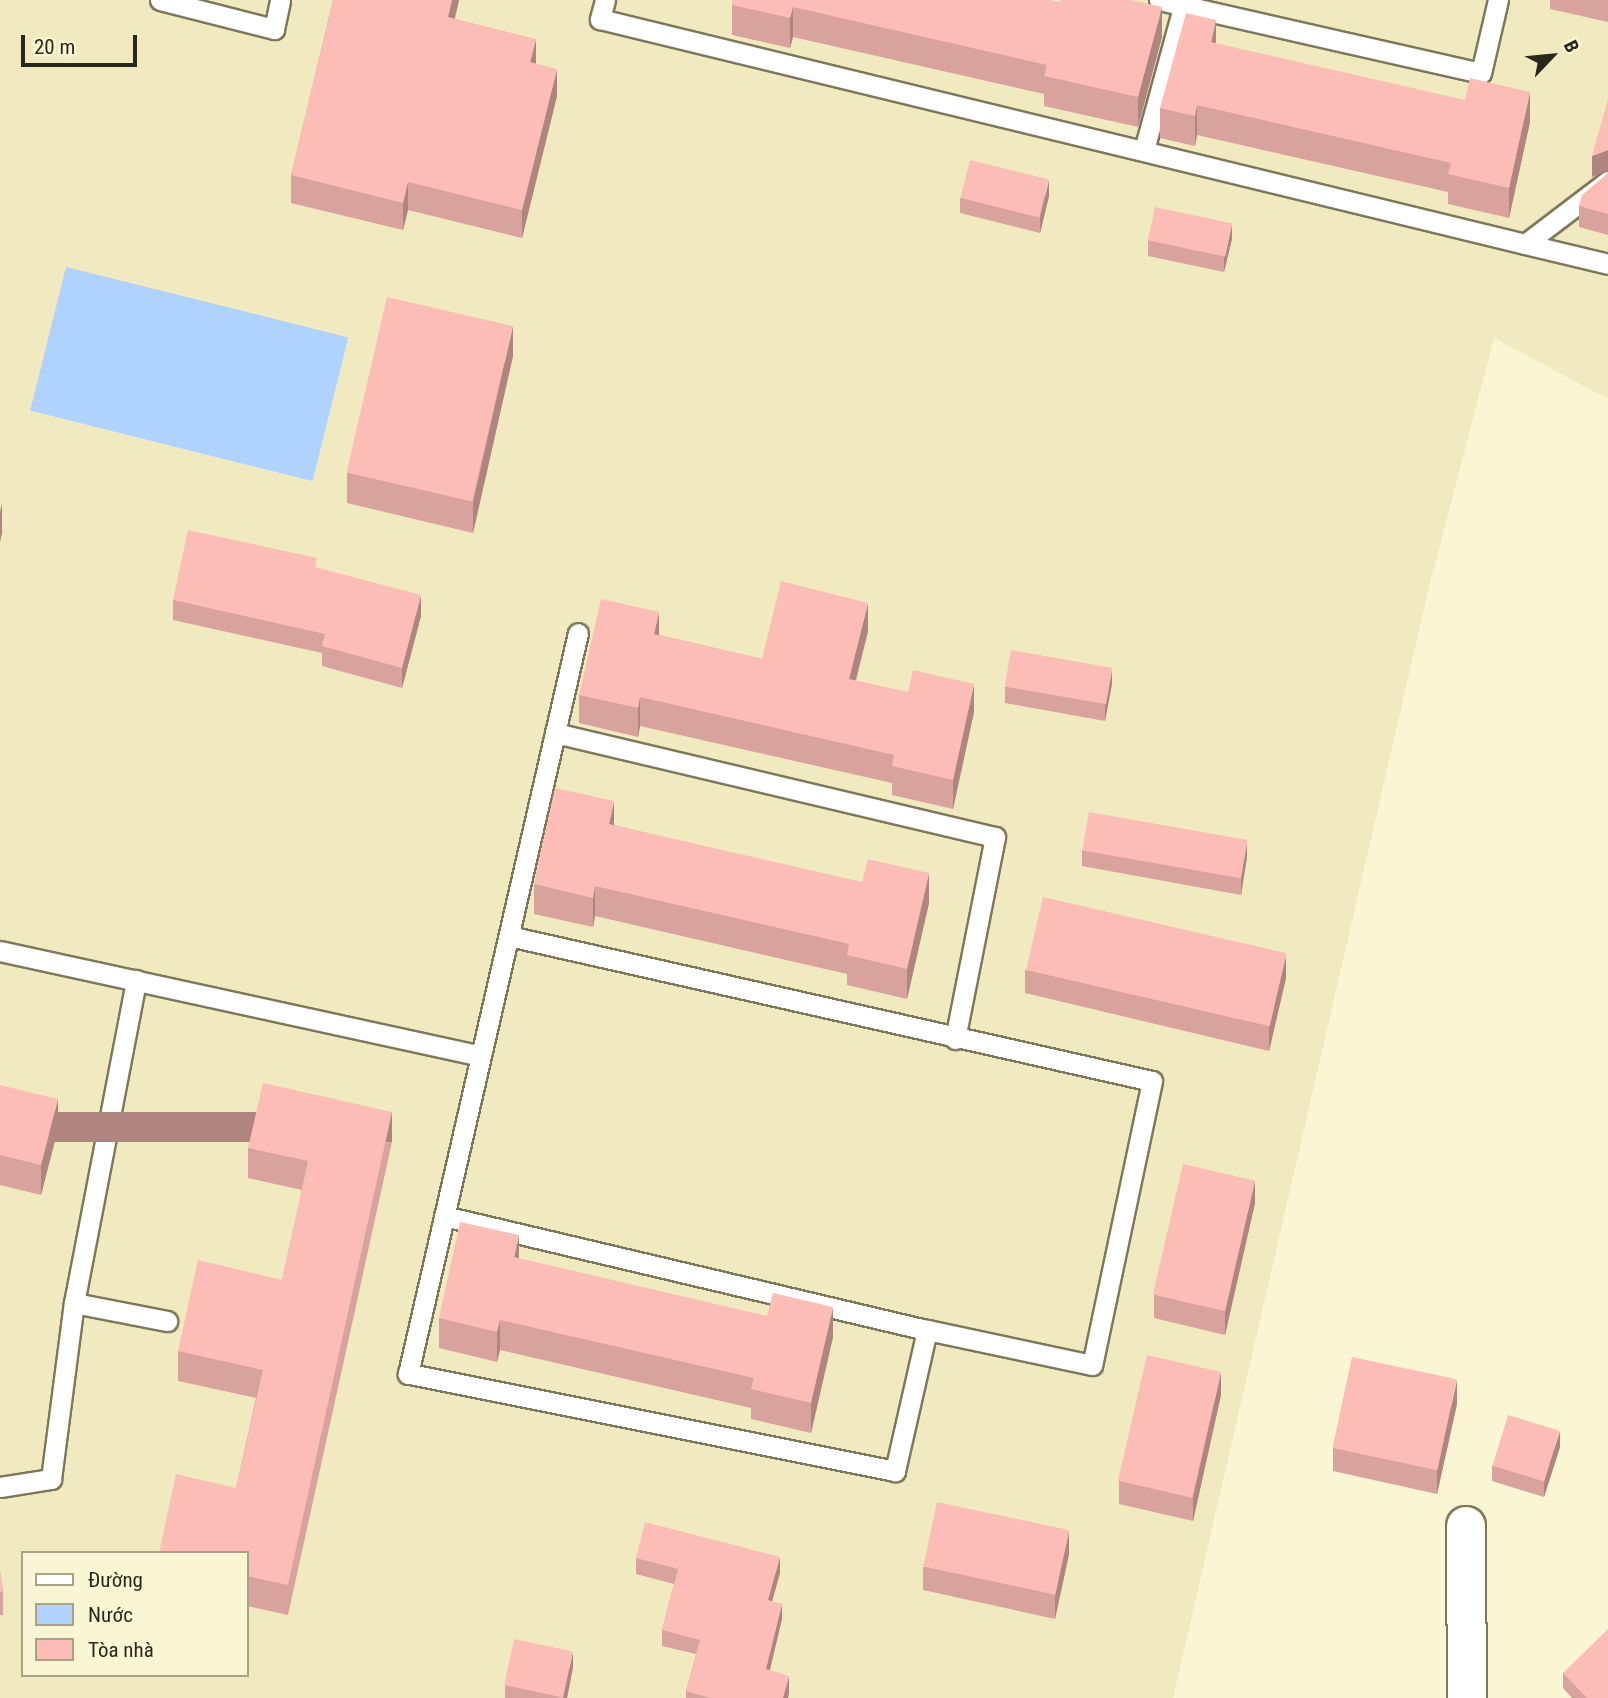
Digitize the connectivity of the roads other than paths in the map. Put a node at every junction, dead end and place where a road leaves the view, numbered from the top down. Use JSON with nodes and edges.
{"nodes":[{"id":1,"x":160,"y":0,"type":"edge"},
{"id":2,"x":280,"y":0,"type":"edge"},
{"id":3,"x":605,"y":0,"type":"edge"},
{"id":4,"x":1159,"y":0,"type":"edge"},
{"id":5,"x":1498,"y":0,"type":"edge"},
{"id":6,"x":1184,"y":3,"type":"edge"},
{"id":7,"x":1144,"y":150,"type":"junction"},
{"id":8,"x":1608,"y":181,"type":"edge"},
{"id":9,"x":1525,"y":244,"type":"junction"},
{"id":10,"x":1608,"y":264,"type":"edge"},
{"id":11,"x":578,"y":633,"type":"dead end"},
{"id":12,"x":555,"y":733,"type":"junction"},
{"id":13,"x":509,"y":936,"type":"junction"},
{"id":14,"x":0,"y":950,"type":"edge"},
{"id":15,"x":136,"y":980,"type":"junction"},
{"id":16,"x":956,"y":1039,"type":"junction"},
{"id":17,"x":480,"y":1056,"type":"junction"},
{"id":18,"x":444,"y":1216,"type":"junction"},
{"id":19,"x":74,"y":1303,"type":"junction"},
{"id":20,"x":167,"y":1321,"type":"dead end"},
{"id":21,"x":927,"y":1330,"type":"junction"},
{"id":22,"x":0,"y":1487,"type":"edge"},
{"id":23,"x":1466,"y":1526,"type":"dead end"},
{"id":24,"x":1467,"y":1698,"type":"edge"}],
"edges":[{"from":1,"to":2,"type":"lane"},
{"from":3,"to":7,"type":"lane"},
{"from":4,"to":6,"type":"lane"},
{"from":5,"to":6,"type":"lane"},
{"from":6,"to":7,"type":"lane"},
{"from":7,"to":9,"type":"lane"},
{"from":8,"to":9,"type":"lane"},
{"from":9,"to":10,"type":"lane"},
{"from":11,"to":12,"type":"lane"},
{"from":12,"to":13,"type":"lane"},
{"from":12,"to":16,"type":"lane"},
{"from":13,"to":16,"type":"lane"},
{"from":13,"to":17,"type":"lane"},
{"from":14,"to":15,"type":"lane"},
{"from":15,"to":17,"type":"lane"},
{"from":15,"to":19,"type":"lane"},
{"from":16,"to":21,"type":"lane"},
{"from":17,"to":18,"type":"lane"},
{"from":18,"to":21,"type":"lane"},
{"from":18,"to":21,"type":"lane"},
{"from":19,"to":20,"type":"lane"},
{"from":19,"to":22,"type":"lane"},
{"from":23,"to":24,"type":"street"}]}
